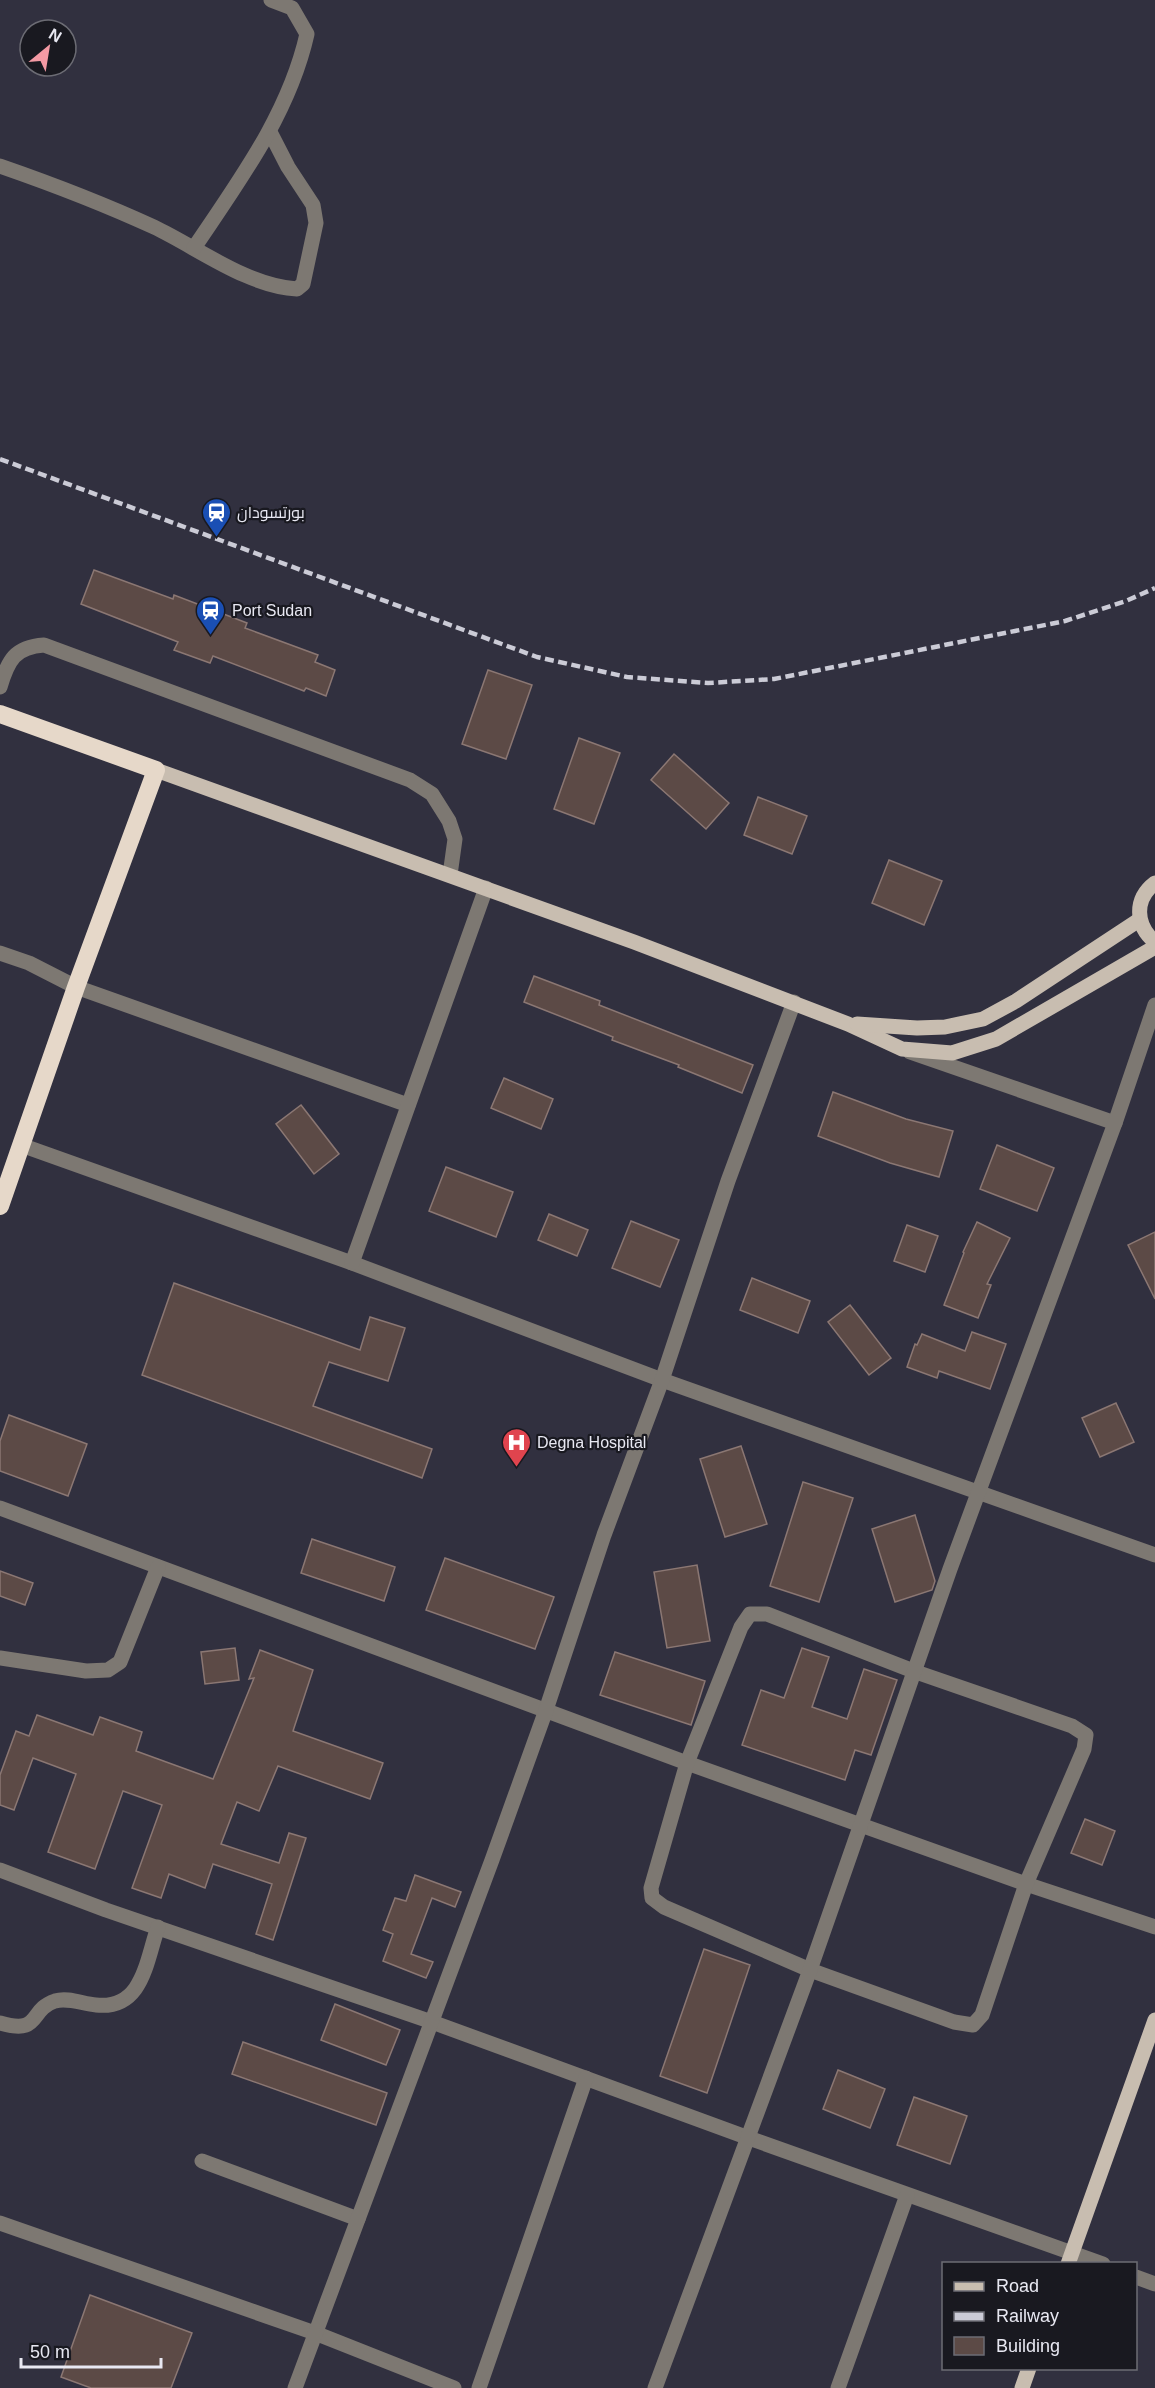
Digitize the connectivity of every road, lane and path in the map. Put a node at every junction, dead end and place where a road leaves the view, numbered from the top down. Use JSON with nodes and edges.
{"nodes":[{"id":1,"x":271,"y":0,"type":"edge"},
{"id":2,"x":270,"y":132,"type":"junction"},
{"id":3,"x":0,"y":166,"type":"edge"},
{"id":4,"x":194,"y":249,"type":"junction"},
{"id":5,"x":0,"y":687,"type":"edge"},
{"id":6,"x":0,"y":714,"type":"edge"},
{"id":7,"x":156,"y":770,"type":"junction"},
{"id":8,"x":450,"y":875,"type":"junction"},
{"id":9,"x":1155,"y":883,"type":"edge"},
{"id":10,"x":486,"y":888,"type":"junction"},
{"id":11,"x":1139,"y":920,"type":"junction"},
{"id":12,"x":1155,"y":942,"type":"edge"},
{"id":13,"x":1155,"y":947,"type":"edge"},
{"id":14,"x":0,"y":953,"type":"edge"},
{"id":15,"x":76,"y":987,"type":"junction"},
{"id":16,"x":794,"y":1002,"type":"junction"},
{"id":17,"x":1155,"y":1005,"type":"edge"},
{"id":18,"x":983,"y":1019,"type":"junction"},
{"id":19,"x":848,"y":1024,"type":"junction"},
{"id":20,"x":996,"y":1039,"type":"junction"},
{"id":21,"x":902,"y":1049,"type":"junction"},
{"id":22,"x":408,"y":1105,"type":"junction"},
{"id":23,"x":1115,"y":1123,"type":"junction"},
{"id":24,"x":21,"y":1145,"type":"junction"},
{"id":25,"x":0,"y":1206,"type":"edge"},
{"id":26,"x":352,"y":1263,"type":"junction"},
{"id":27,"x":662,"y":1380,"type":"junction"},
{"id":28,"x":980,"y":1491,"type":"junction"},
{"id":29,"x":0,"y":1508,"type":"edge"},
{"id":30,"x":1155,"y":1555,"type":"edge"},
{"id":31,"x":158,"y":1567,"type":"junction"},
{"id":32,"x":0,"y":1658,"type":"edge"},
{"id":33,"x":916,"y":1672,"type":"junction"},
{"id":34,"x":546,"y":1710,"type":"junction"},
{"id":35,"x":687,"y":1762,"type":"junction"},
{"id":36,"x":861,"y":1825,"type":"junction"},
{"id":37,"x":0,"y":1870,"type":"edge"},
{"id":38,"x":1026,"y":1884,"type":"junction"},
{"id":39,"x":158,"y":1927,"type":"junction"},
{"id":40,"x":1155,"y":1927,"type":"edge"},
{"id":41,"x":810,"y":1970,"type":"junction"},
{"id":42,"x":1155,"y":2020,"type":"edge"},
{"id":43,"x":432,"y":2022,"type":"junction"},
{"id":44,"x":0,"y":2023,"type":"edge"},
{"id":45,"x":586,"y":2078,"type":"junction"},
{"id":46,"x":746,"y":2137,"type":"junction"},
{"id":47,"x":202,"y":2161,"type":"dead end"},
{"id":48,"x":907,"y":2195,"type":"junction"},
{"id":49,"x":358,"y":2219,"type":"junction"},
{"id":50,"x":0,"y":2223,"type":"edge"},
{"id":51,"x":1070,"y":2257,"type":"edge"},
{"id":52,"x":1094,"y":2262,"type":"edge"},
{"id":53,"x":1137,"y":2277,"type":"edge"},
{"id":54,"x":1155,"y":2284,"type":"edge"},
{"id":55,"x":315,"y":2332,"type":"junction"},
{"id":56,"x":1028,"y":2370,"type":"edge"},
{"id":57,"x":295,"y":2388,"type":"edge"},
{"id":58,"x":454,"y":2388,"type":"edge"},
{"id":59,"x":478,"y":2388,"type":"edge"},
{"id":60,"x":655,"y":2388,"type":"edge"},
{"id":61,"x":838,"y":2388,"type":"edge"},
{"id":62,"x":1022,"y":2388,"type":"edge"}],
"edges":[{"from":1,"to":2,"type":"street"},
{"from":2,"to":4,"type":"street"},
{"from":2,"to":4,"type":"street"},
{"from":3,"to":4,"type":"street"},
{"from":5,"to":8,"type":"street"},
{"from":6,"to":7,"type":"highway"},
{"from":7,"to":8,"type":"main road"},
{"from":7,"to":15,"type":"highway"},
{"from":8,"to":10,"type":"main road"},
{"from":9,"to":11,"type":"main road"},
{"from":10,"to":16,"type":"main road"},
{"from":10,"to":22,"type":"street"},
{"from":11,"to":12,"type":"main road"},
{"from":11,"to":18,"type":"main road"},
{"from":13,"to":20,"type":"main road"},
{"from":14,"to":15,"type":"street"},
{"from":15,"to":22,"type":"street"},
{"from":15,"to":24,"type":"highway"},
{"from":16,"to":19,"type":"main road"},
{"from":16,"to":27,"type":"street"},
{"from":17,"to":23,"type":"street"},
{"from":18,"to":19,"type":"main road"},
{"from":18,"to":20,"type":"main road"},
{"from":19,"to":21,"type":"main road"},
{"from":20,"to":21,"type":"main road"},
{"from":21,"to":23,"type":"street"},
{"from":22,"to":26,"type":"street"},
{"from":23,"to":28,"type":"street"},
{"from":24,"to":25,"type":"highway"},
{"from":24,"to":26,"type":"street"},
{"from":26,"to":27,"type":"street"},
{"from":27,"to":28,"type":"street"},
{"from":27,"to":34,"type":"street"},
{"from":28,"to":30,"type":"street"},
{"from":28,"to":33,"type":"street"},
{"from":29,"to":31,"type":"street"},
{"from":31,"to":32,"type":"street"},
{"from":31,"to":34,"type":"street"},
{"from":33,"to":35,"type":"street"},
{"from":33,"to":36,"type":"street"},
{"from":33,"to":38,"type":"street"},
{"from":34,"to":35,"type":"street"},
{"from":34,"to":43,"type":"street"},
{"from":35,"to":36,"type":"street"},
{"from":35,"to":41,"type":"street"},
{"from":36,"to":38,"type":"street"},
{"from":36,"to":41,"type":"street"},
{"from":37,"to":39,"type":"street"},
{"from":38,"to":40,"type":"street"},
{"from":38,"to":41,"type":"street"},
{"from":39,"to":43,"type":"street"},
{"from":39,"to":44,"type":"street"},
{"from":41,"to":46,"type":"street"},
{"from":42,"to":51,"type":"main road"},
{"from":43,"to":45,"type":"street"},
{"from":43,"to":49,"type":"street"},
{"from":45,"to":46,"type":"street"},
{"from":45,"to":59,"type":"street"},
{"from":46,"to":48,"type":"street"},
{"from":46,"to":60,"type":"street"},
{"from":47,"to":49,"type":"street"},
{"from":48,"to":51,"type":"street"},
{"from":48,"to":61,"type":"street"},
{"from":49,"to":55,"type":"street"},
{"from":50,"to":55,"type":"street"},
{"from":51,"to":52,"type":"street"},
{"from":53,"to":54,"type":"street"},
{"from":55,"to":57,"type":"street"},
{"from":55,"to":58,"type":"street"},
{"from":56,"to":62,"type":"main road"}]}
